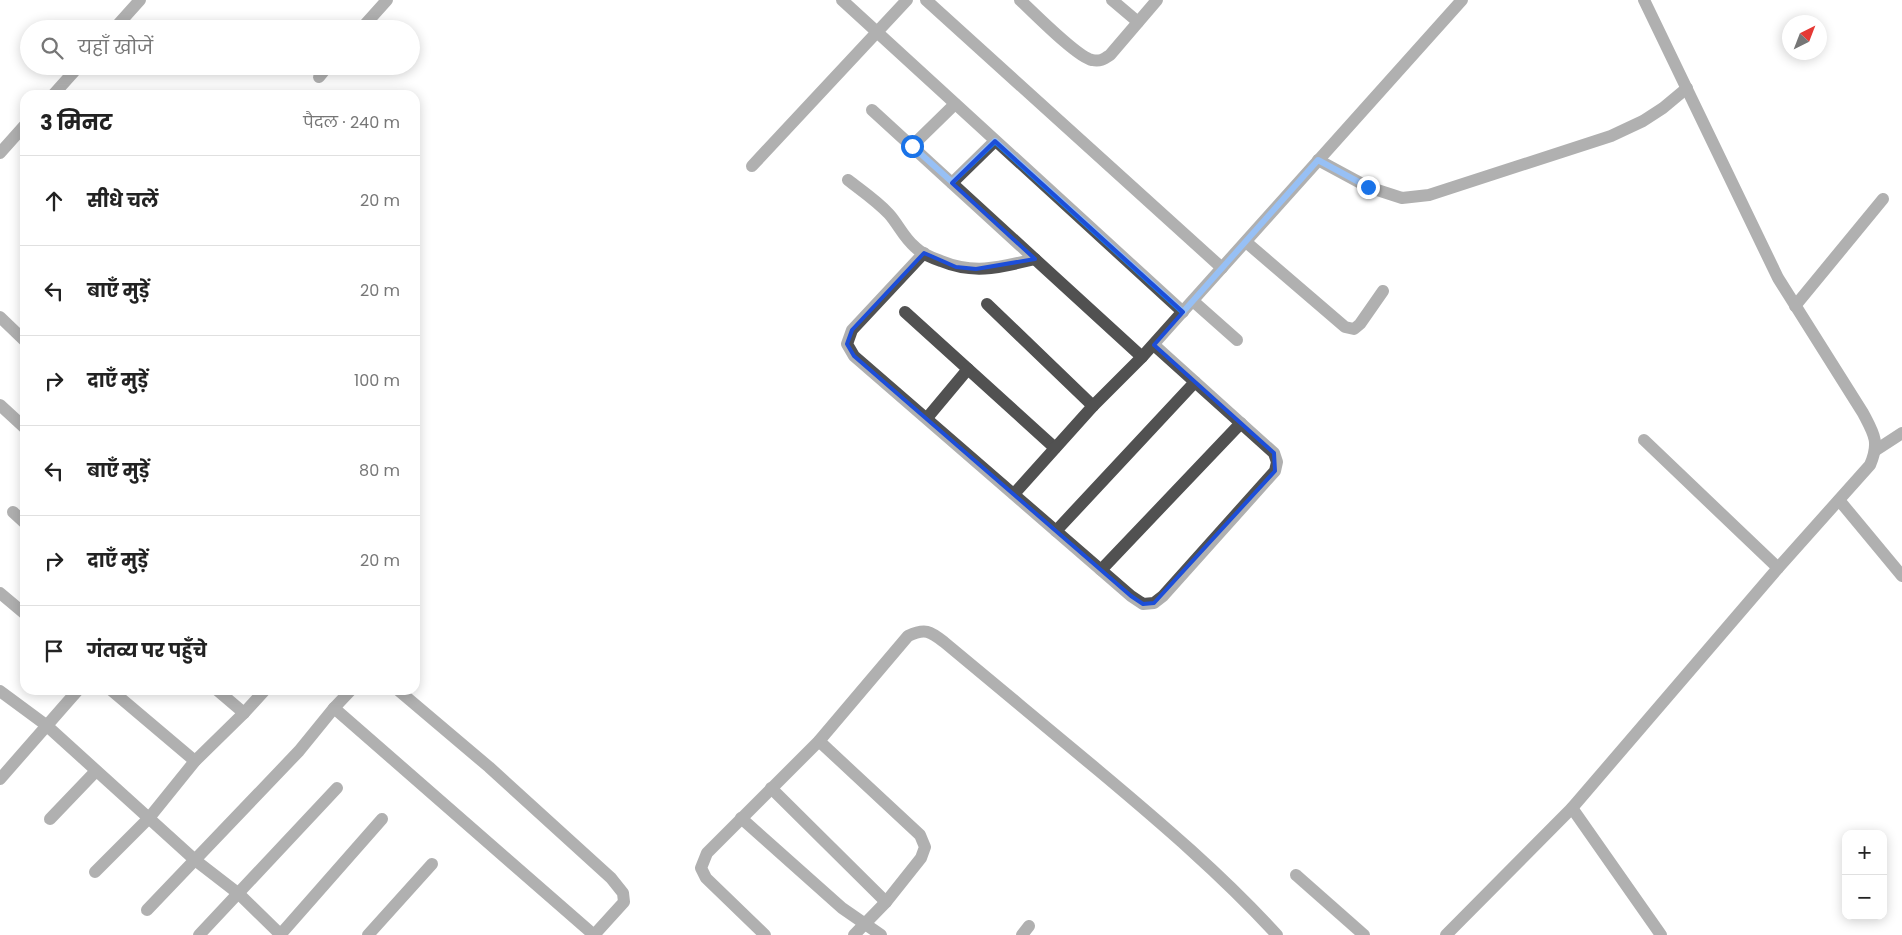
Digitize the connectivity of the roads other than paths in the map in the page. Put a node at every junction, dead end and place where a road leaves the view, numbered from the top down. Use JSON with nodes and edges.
{"nodes":[{"id":1,"x":140,"y":0,"type":"edge"},
{"id":2,"x":387,"y":0,"type":"edge"},
{"id":3,"x":842,"y":0,"type":"edge"},
{"id":4,"x":907,"y":0,"type":"edge"},
{"id":5,"x":926,"y":0,"type":"edge"},
{"id":6,"x":1020,"y":0,"type":"edge"},
{"id":7,"x":1112,"y":0,"type":"edge"},
{"id":8,"x":1157,"y":0,"type":"edge"},
{"id":9,"x":1462,"y":0,"type":"edge"},
{"id":10,"x":1644,"y":0,"type":"edge"},
{"id":11,"x":122,"y":20,"type":"edge"},
{"id":12,"x":369,"y":20,"type":"edge"},
{"id":13,"x":1138,"y":22,"type":"junction"},
{"id":14,"x":877,"y":32,"type":"junction"},
{"id":15,"x":71,"y":75,"type":"edge"},
{"id":16,"x":1687,"y":88,"type":"junction"},
{"id":17,"x":57,"y":90,"type":"edge"},
{"id":18,"x":955,"y":104,"type":"junction"},
{"id":19,"x":872,"y":110,"type":"dead end"},
{"id":20,"x":20,"y":130,"type":"edge"},
{"id":21,"x":995,"y":141,"type":"junction"},
{"id":22,"x":912,"y":146,"type":"junction"},
{"id":23,"x":0,"y":152,"type":"edge"},
{"id":24,"x":1318,"y":160,"type":"junction"},
{"id":25,"x":752,"y":166,"type":"dead end"},
{"id":26,"x":848,"y":180,"type":"dead end"},
{"id":27,"x":952,"y":182,"type":"junction"},
{"id":28,"x":1883,"y":199,"type":"dead end"},
{"id":29,"x":1246,"y":242,"type":"junction"},
{"id":30,"x":924,"y":253,"type":"junction"},
{"id":31,"x":1035,"y":259,"type":"junction"},
{"id":32,"x":1222,"y":268,"type":"junction"},
{"id":33,"x":1383,"y":291,"type":"dead end"},
{"id":34,"x":1193,"y":301,"type":"junction"},
{"id":35,"x":987,"y":304,"type":"dead end"},
{"id":36,"x":1796,"y":306,"type":"junction"},
{"id":37,"x":904,"y":312,"type":"dead end"},
{"id":38,"x":1183,"y":312,"type":"junction"},
{"id":39,"x":0,"y":317,"type":"edge"},
{"id":40,"x":20,"y":336,"type":"edge"},
{"id":41,"x":1236,"y":340,"type":"dead end"},
{"id":42,"x":1154,"y":345,"type":"junction"},
{"id":43,"x":1142,"y":357,"type":"junction"},
{"id":44,"x":968,"y":370,"type":"junction"},
{"id":45,"x":1195,"y":382,"type":"junction"},
{"id":46,"x":0,"y":406,"type":"edge"},
{"id":47,"x":1093,"y":406,"type":"junction"},
{"id":48,"x":927,"y":418,"type":"junction"},
{"id":49,"x":1241,"y":423,"type":"junction"},
{"id":50,"x":20,"y":424,"type":"edge"},
{"id":51,"x":1902,"y":433,"type":"edge"},
{"id":52,"x":1644,"y":440,"type":"dead end"},
{"id":53,"x":1055,"y":448,"type":"junction"},
{"id":54,"x":1876,"y":450,"type":"junction"},
{"id":55,"x":1014,"y":494,"type":"junction"},
{"id":56,"x":1839,"y":500,"type":"junction"},
{"id":57,"x":14,"y":512,"type":"dead end"},
{"id":58,"x":20,"y":518,"type":"edge"},
{"id":59,"x":1056,"y":531,"type":"junction"},
{"id":60,"x":1778,"y":568,"type":"junction"},
{"id":61,"x":1101,"y":570,"type":"junction"},
{"id":62,"x":1902,"y":576,"type":"edge"},
{"id":63,"x":0,"y":593,"type":"edge"},
{"id":64,"x":20,"y":610,"type":"edge"},
{"id":65,"x":0,"y":690,"type":"edge"},
{"id":66,"x":73,"y":695,"type":"edge"},
{"id":67,"x":118,"y":695,"type":"edge"},
{"id":68,"x":223,"y":695,"type":"edge"},
{"id":69,"x":260,"y":695,"type":"edge"},
{"id":70,"x":346,"y":695,"type":"edge"},
{"id":71,"x":404,"y":695,"type":"edge"},
{"id":72,"x":334,"y":708,"type":"junction"},
{"id":73,"x":244,"y":713,"type":"junction"},
{"id":74,"x":46,"y":725,"type":"junction"},
{"id":75,"x":818,"y":741,"type":"junction"},
{"id":76,"x":195,"y":760,"type":"junction"},
{"id":77,"x":96,"y":771,"type":"junction"},
{"id":78,"x":0,"y":779,"type":"edge"},
{"id":79,"x":337,"y":788,"type":"dead end"},
{"id":80,"x":771,"y":788,"type":"junction"},
{"id":81,"x":1572,"y":808,"type":"junction"},
{"id":82,"x":149,"y":818,"type":"junction"},
{"id":83,"x":741,"y":818,"type":"junction"},
{"id":84,"x":382,"y":819,"type":"dead end"},
{"id":85,"x":50,"y":820,"type":"dead end"},
{"id":86,"x":195,"y":860,"type":"junction"},
{"id":87,"x":432,"y":864,"type":"dead end"},
{"id":88,"x":95,"y":872,"type":"dead end"},
{"id":89,"x":1296,"y":876,"type":"dead end"},
{"id":90,"x":239,"y":894,"type":"junction"},
{"id":91,"x":886,"y":902,"type":"junction"},
{"id":92,"x":147,"y":910,"type":"dead end"},
{"id":93,"x":865,"y":924,"type":"junction"},
{"id":94,"x":199,"y":935,"type":"edge"},
{"id":95,"x":280,"y":935,"type":"edge"},
{"id":96,"x":368,"y":935,"type":"edge"},
{"id":97,"x":594,"y":935,"type":"edge"},
{"id":98,"x":765,"y":935,"type":"edge"},
{"id":99,"x":854,"y":935,"type":"edge"},
{"id":100,"x":881,"y":935,"type":"edge"},
{"id":101,"x":1277,"y":935,"type":"edge"},
{"id":102,"x":1364,"y":935,"type":"edge"},
{"id":103,"x":1446,"y":935,"type":"edge"},
{"id":104,"x":1661,"y":935,"type":"edge"}],
"edges":[{"from":1,"to":11,"type":"street"},
{"from":2,"to":12,"type":"street"},
{"from":3,"to":14,"type":"street"},
{"from":4,"to":14,"type":"street"},
{"from":5,"to":32,"type":"street"},
{"from":6,"to":13,"type":"street"},
{"from":7,"to":13,"type":"street"},
{"from":8,"to":13,"type":"street"},
{"from":9,"to":24,"type":"street"},
{"from":10,"to":16,"type":"street"},
{"from":14,"to":18,"type":"street"},
{"from":14,"to":25,"type":"street"},
{"from":15,"to":17,"type":"street"},
{"from":16,"to":24,"type":"street"},
{"from":16,"to":36,"type":"street"},
{"from":18,"to":21,"type":"street"},
{"from":18,"to":22,"type":"street"},
{"from":19,"to":22,"type":"street"},
{"from":20,"to":23,"type":"street"},
{"from":21,"to":27,"type":"street"},
{"from":21,"to":38,"type":"street"},
{"from":22,"to":27,"type":"street"},
{"from":24,"to":29,"type":"street"},
{"from":26,"to":30,"type":"street"},
{"from":27,"to":31,"type":"street"},
{"from":28,"to":36,"type":"street"},
{"from":29,"to":32,"type":"street"},
{"from":29,"to":33,"type":"street"},
{"from":30,"to":31,"type":"street"},
{"from":30,"to":48,"type":"street"},
{"from":31,"to":43,"type":"street"},
{"from":32,"to":34,"type":"street"},
{"from":34,"to":38,"type":"street"},
{"from":34,"to":41,"type":"street"},
{"from":35,"to":47,"type":"street"},
{"from":36,"to":54,"type":"street"},
{"from":37,"to":44,"type":"street"},
{"from":38,"to":42,"type":"street"},
{"from":39,"to":40,"type":"street"},
{"from":42,"to":43,"type":"street"},
{"from":42,"to":45,"type":"street"},
{"from":43,"to":47,"type":"street"},
{"from":44,"to":48,"type":"street"},
{"from":44,"to":53,"type":"street"},
{"from":45,"to":49,"type":"street"},
{"from":45,"to":59,"type":"street"},
{"from":46,"to":50,"type":"street"},
{"from":47,"to":53,"type":"street"},
{"from":48,"to":55,"type":"street"},
{"from":49,"to":61,"type":"street"},
{"from":49,"to":61,"type":"street"},
{"from":51,"to":54,"type":"street"},
{"from":52,"to":60,"type":"street"},
{"from":53,"to":55,"type":"street"},
{"from":54,"to":56,"type":"street"},
{"from":55,"to":59,"type":"street"},
{"from":56,"to":60,"type":"street"},
{"from":56,"to":62,"type":"street"},
{"from":57,"to":58,"type":"street"},
{"from":59,"to":61,"type":"street"},
{"from":60,"to":81,"type":"street"},
{"from":63,"to":64,"type":"street"},
{"from":65,"to":74,"type":"street"},
{"from":66,"to":74,"type":"street"},
{"from":67,"to":76,"type":"street"},
{"from":68,"to":73,"type":"street"},
{"from":69,"to":73,"type":"street"},
{"from":70,"to":72,"type":"street"},
{"from":71,"to":97,"type":"street"},
{"from":72,"to":86,"type":"street"},
{"from":72,"to":97,"type":"street"},
{"from":73,"to":76,"type":"street"},
{"from":74,"to":77,"type":"street"},
{"from":74,"to":78,"type":"street"},
{"from":75,"to":80,"type":"street"},
{"from":75,"to":91,"type":"street"},
{"from":75,"to":101,"type":"street"},
{"from":76,"to":82,"type":"street"},
{"from":77,"to":82,"type":"street"},
{"from":77,"to":85,"type":"street"},
{"from":79,"to":90,"type":"street"},
{"from":80,"to":83,"type":"street"},
{"from":80,"to":91,"type":"street"},
{"from":81,"to":103,"type":"street"},
{"from":81,"to":104,"type":"street"},
{"from":82,"to":86,"type":"street"},
{"from":82,"to":88,"type":"street"},
{"from":83,"to":93,"type":"street"},
{"from":83,"to":98,"type":"street"},
{"from":84,"to":95,"type":"street"},
{"from":86,"to":90,"type":"street"},
{"from":86,"to":92,"type":"street"},
{"from":87,"to":96,"type":"street"},
{"from":89,"to":102,"type":"street"},
{"from":90,"to":94,"type":"street"},
{"from":90,"to":95,"type":"street"},
{"from":91,"to":93,"type":"street"},
{"from":93,"to":99,"type":"street"},
{"from":93,"to":100,"type":"street"}]}
